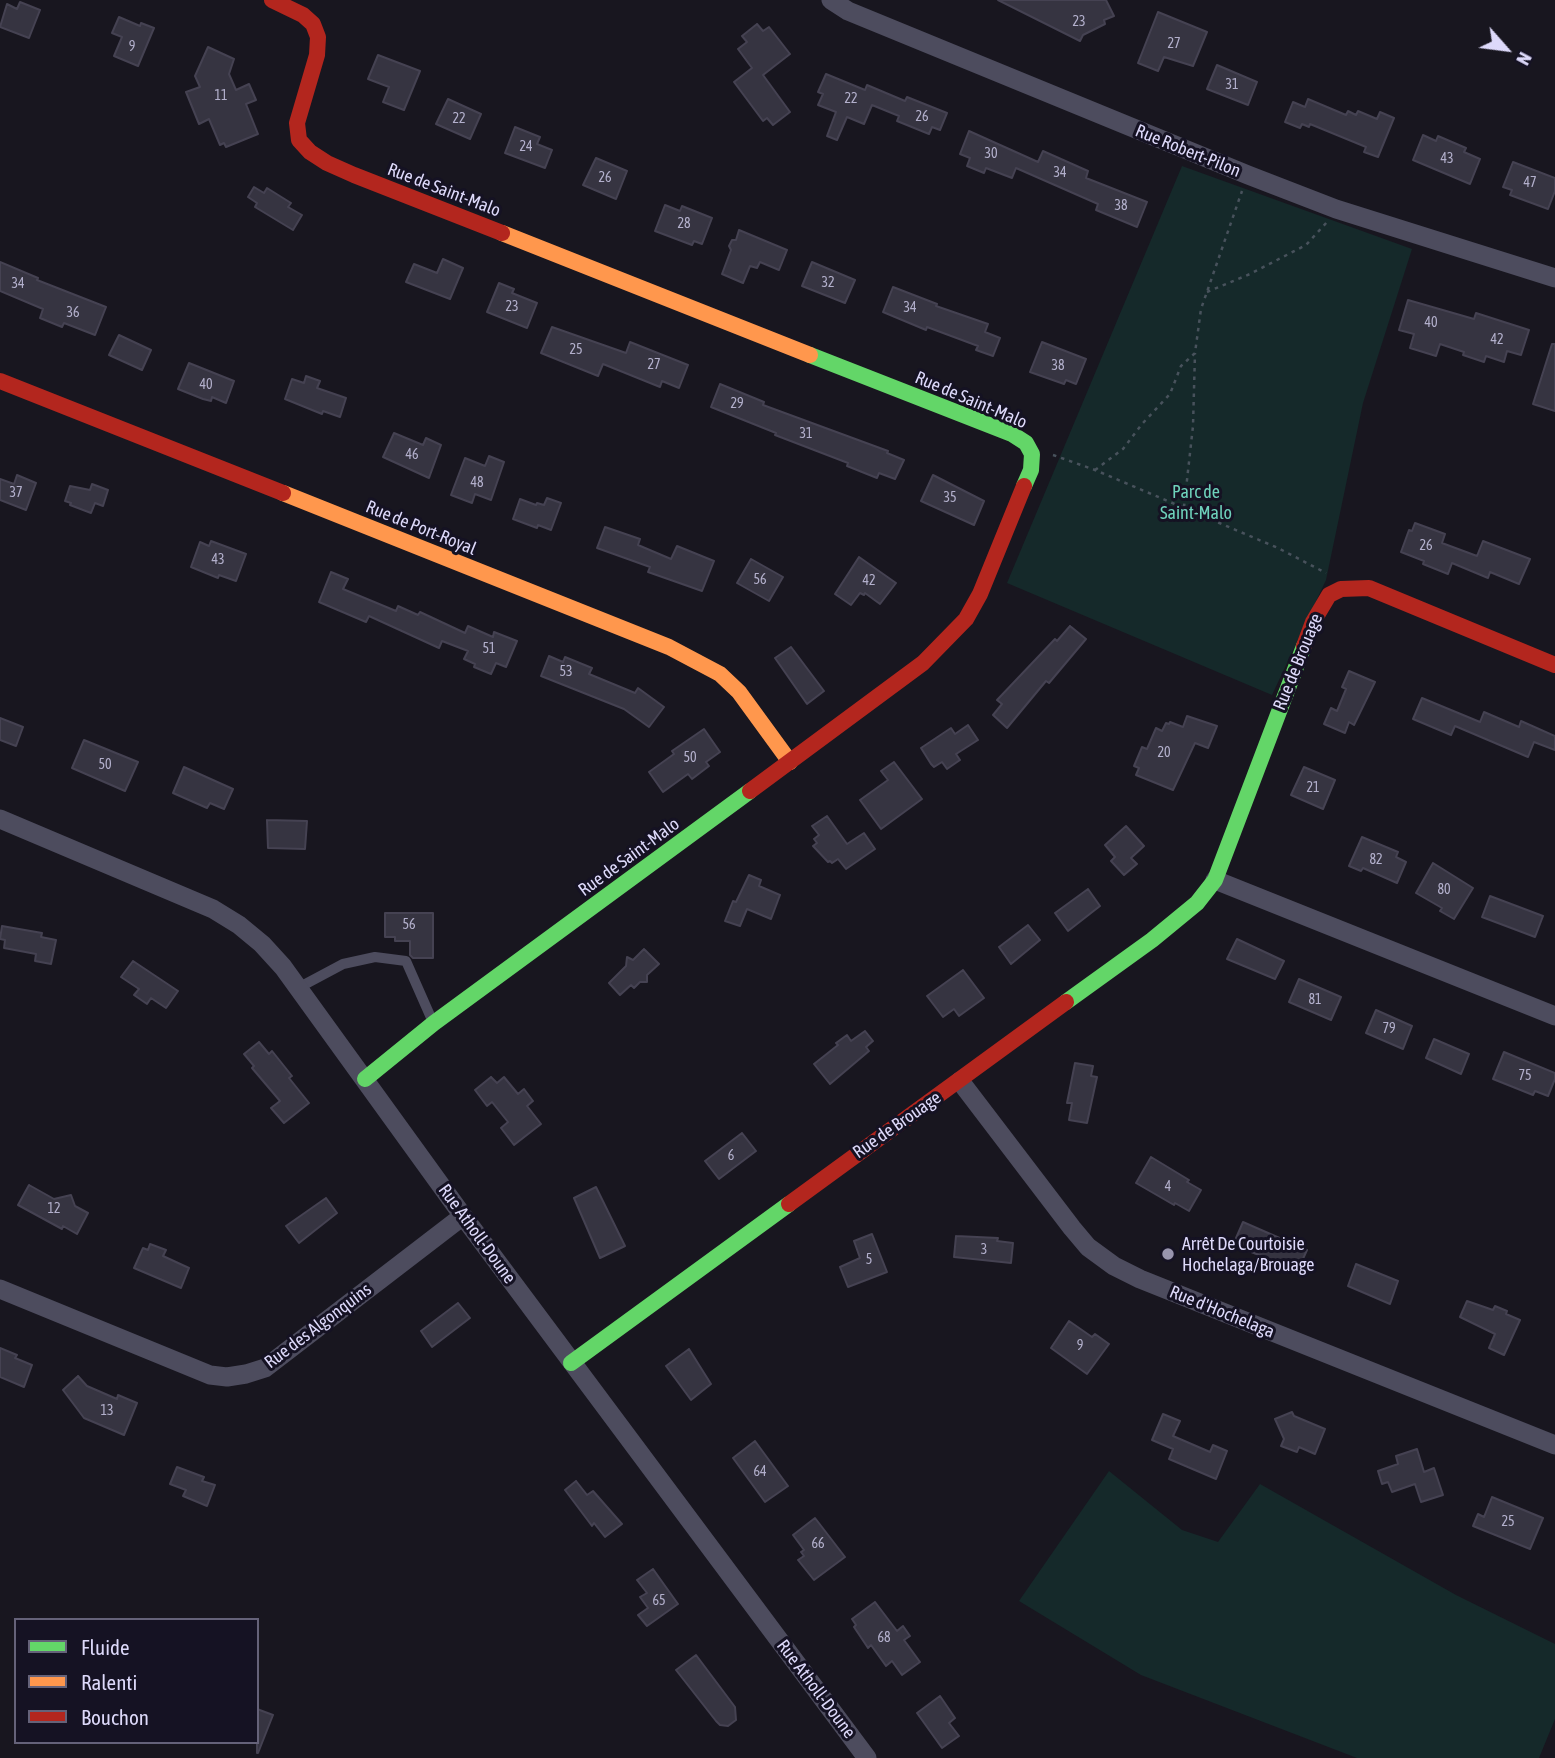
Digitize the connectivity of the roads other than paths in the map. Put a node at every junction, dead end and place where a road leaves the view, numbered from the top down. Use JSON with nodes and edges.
{"nodes":[{"id":1,"x":272,"y":0,"type":"edge"},
{"id":2,"x":831,"y":0,"type":"edge"},
{"id":3,"x":1555,"y":278,"type":"edge"},
{"id":4,"x":0,"y":381,"type":"edge"},
{"id":5,"x":1555,"y":665,"type":"edge"},
{"id":6,"x":790,"y":762,"type":"junction"},
{"id":7,"x":0,"y":819,"type":"edge"},
{"id":8,"x":1215,"y":880,"type":"junction"},
{"id":9,"x":298,"y":988,"type":"junction"},
{"id":10,"x":1555,"y":1016,"type":"edge"},
{"id":11,"x":433,"y":1023,"type":"junction"},
{"id":12,"x":365,"y":1079,"type":"junction"},
{"id":13,"x":960,"y":1081,"type":"junction"},
{"id":14,"x":463,"y":1216,"type":"junction"},
{"id":15,"x":0,"y":1289,"type":"edge"},
{"id":16,"x":571,"y":1363,"type":"junction"},
{"id":17,"x":1555,"y":1445,"type":"edge"},
{"id":18,"x":867,"y":1758,"type":"edge"}],
"edges":[{"from":1,"to":6,"type":"street","name":"Rue de Saint-Malo"},
{"from":2,"to":3,"type":"street","name":"Rue Robert-Pilon"},
{"from":4,"to":6,"type":"street","name":"Rue de Port-Royal"},
{"from":5,"to":8,"type":"street","name":"Rue de Brouage"},
{"from":6,"to":11,"type":"street","name":"Rue de Saint-Malo"},
{"from":7,"to":9,"type":"street","name":"Rue Atholl-Doune"},
{"from":8,"to":10,"type":"street"},
{"from":8,"to":13,"type":"street","name":"Rue de Brouage"},
{"from":9,"to":11,"type":"lane"},
{"from":9,"to":12,"type":"street","name":"Rue Atholl-Doune"},
{"from":11,"to":12,"type":"street","name":"Rue de Saint-Malo"},
{"from":12,"to":14,"type":"street","name":"Rue Atholl-Doune"},
{"from":13,"to":16,"type":"street","name":"Rue de Brouage"},
{"from":13,"to":17,"type":"street","name":"Rue d'Hochelaga"},
{"from":14,"to":15,"type":"street","name":"Rue des Algonquins"},
{"from":14,"to":16,"type":"street","name":"Rue Atholl-Doune"},
{"from":16,"to":18,"type":"street","name":"Rue Atholl-Doune"}]}
